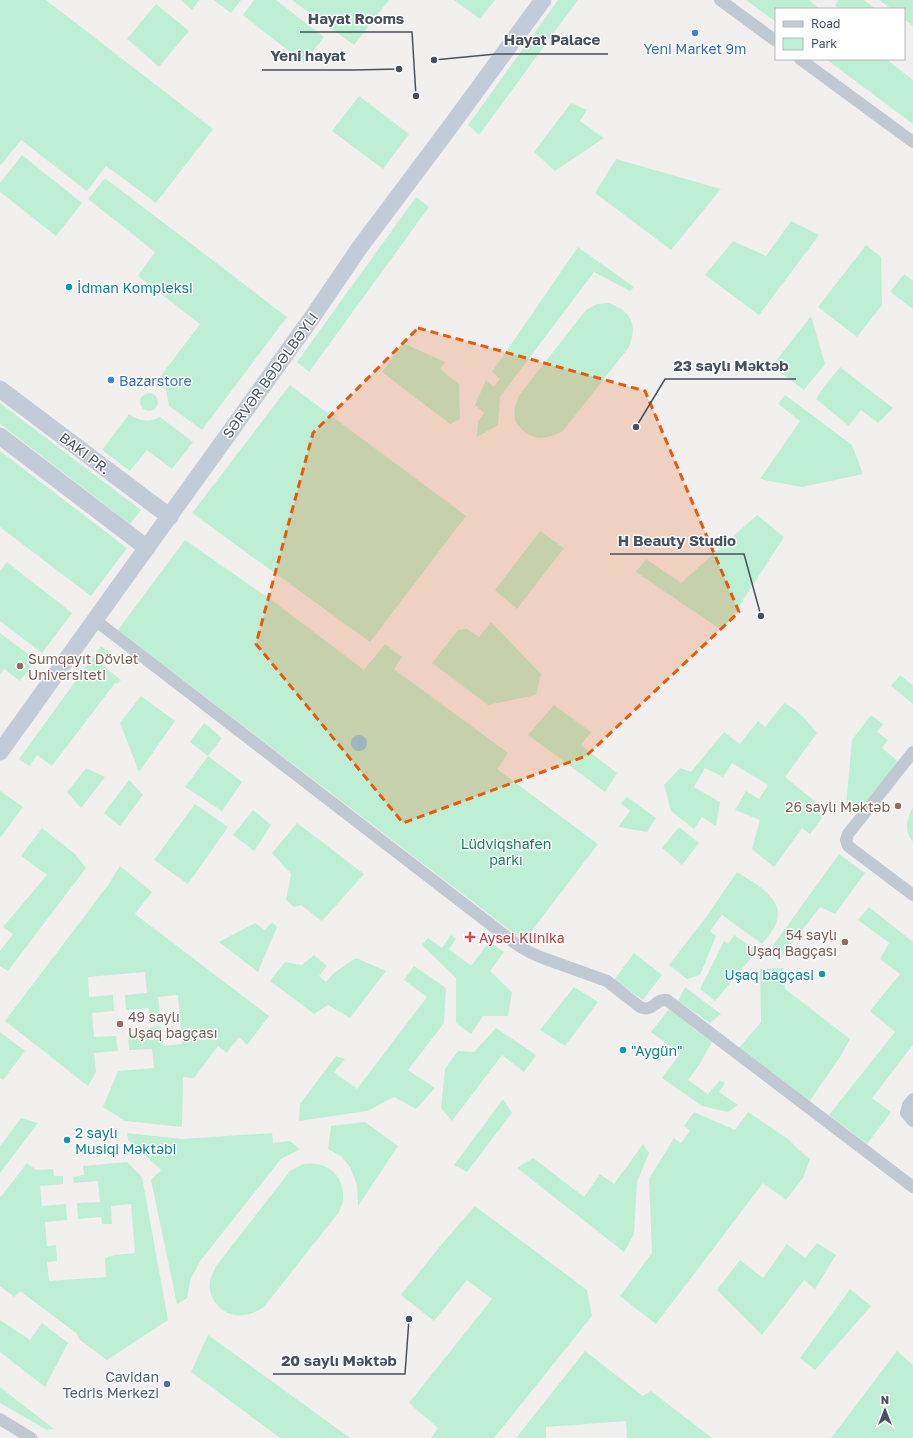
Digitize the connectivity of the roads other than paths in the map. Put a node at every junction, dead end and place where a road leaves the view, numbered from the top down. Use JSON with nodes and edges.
{"nodes":[{"id":1,"x":543,"y":0,"type":"edge"},
{"id":2,"x":720,"y":0,"type":"edge"},
{"id":3,"x":775,"y":40,"type":"edge"},
{"id":4,"x":801,"y":60,"type":"edge"},
{"id":5,"x":913,"y":142,"type":"edge"},
{"id":6,"x":0,"y":389,"type":"edge"},
{"id":7,"x":0,"y":436,"type":"edge"},
{"id":8,"x":170,"y":516,"type":"junction"},
{"id":9,"x":147,"y":548,"type":"junction"},
{"id":10,"x":95,"y":620,"type":"junction"},
{"id":11,"x":0,"y":752,"type":"edge"},
{"id":12,"x":913,"y":752,"type":"edge"},
{"id":13,"x":913,"y":895,"type":"edge"},
{"id":14,"x":913,"y":1099,"type":"edge"},
{"id":15,"x":913,"y":1121,"type":"edge"},
{"id":16,"x":913,"y":1187,"type":"edge"},
{"id":17,"x":0,"y":1419,"type":"edge"},
{"id":18,"x":31,"y":1438,"type":"edge"}],
"edges":[{"from":1,"to":8,"type":"street","name":"SƏRVƏR BƏDƏLBƏYLI"},
{"from":2,"to":3,"type":"street"},
{"from":4,"to":5,"type":"street"},
{"from":6,"to":8,"type":"street"},
{"from":7,"to":9,"type":"street"},
{"from":8,"to":9,"type":"street","name":"SƏRVƏR BƏDƏLBƏYLI"},
{"from":9,"to":10,"type":"street","name":"SƏRVƏR BƏDƏLBƏYLI"},
{"from":10,"to":11,"type":"street","name":"SƏRVƏR BƏDƏLBƏYLI"},
{"from":10,"to":16,"type":"street"},
{"from":12,"to":13,"type":"street"},
{"from":14,"to":15,"type":"street"},
{"from":17,"to":18,"type":"street"}]}
